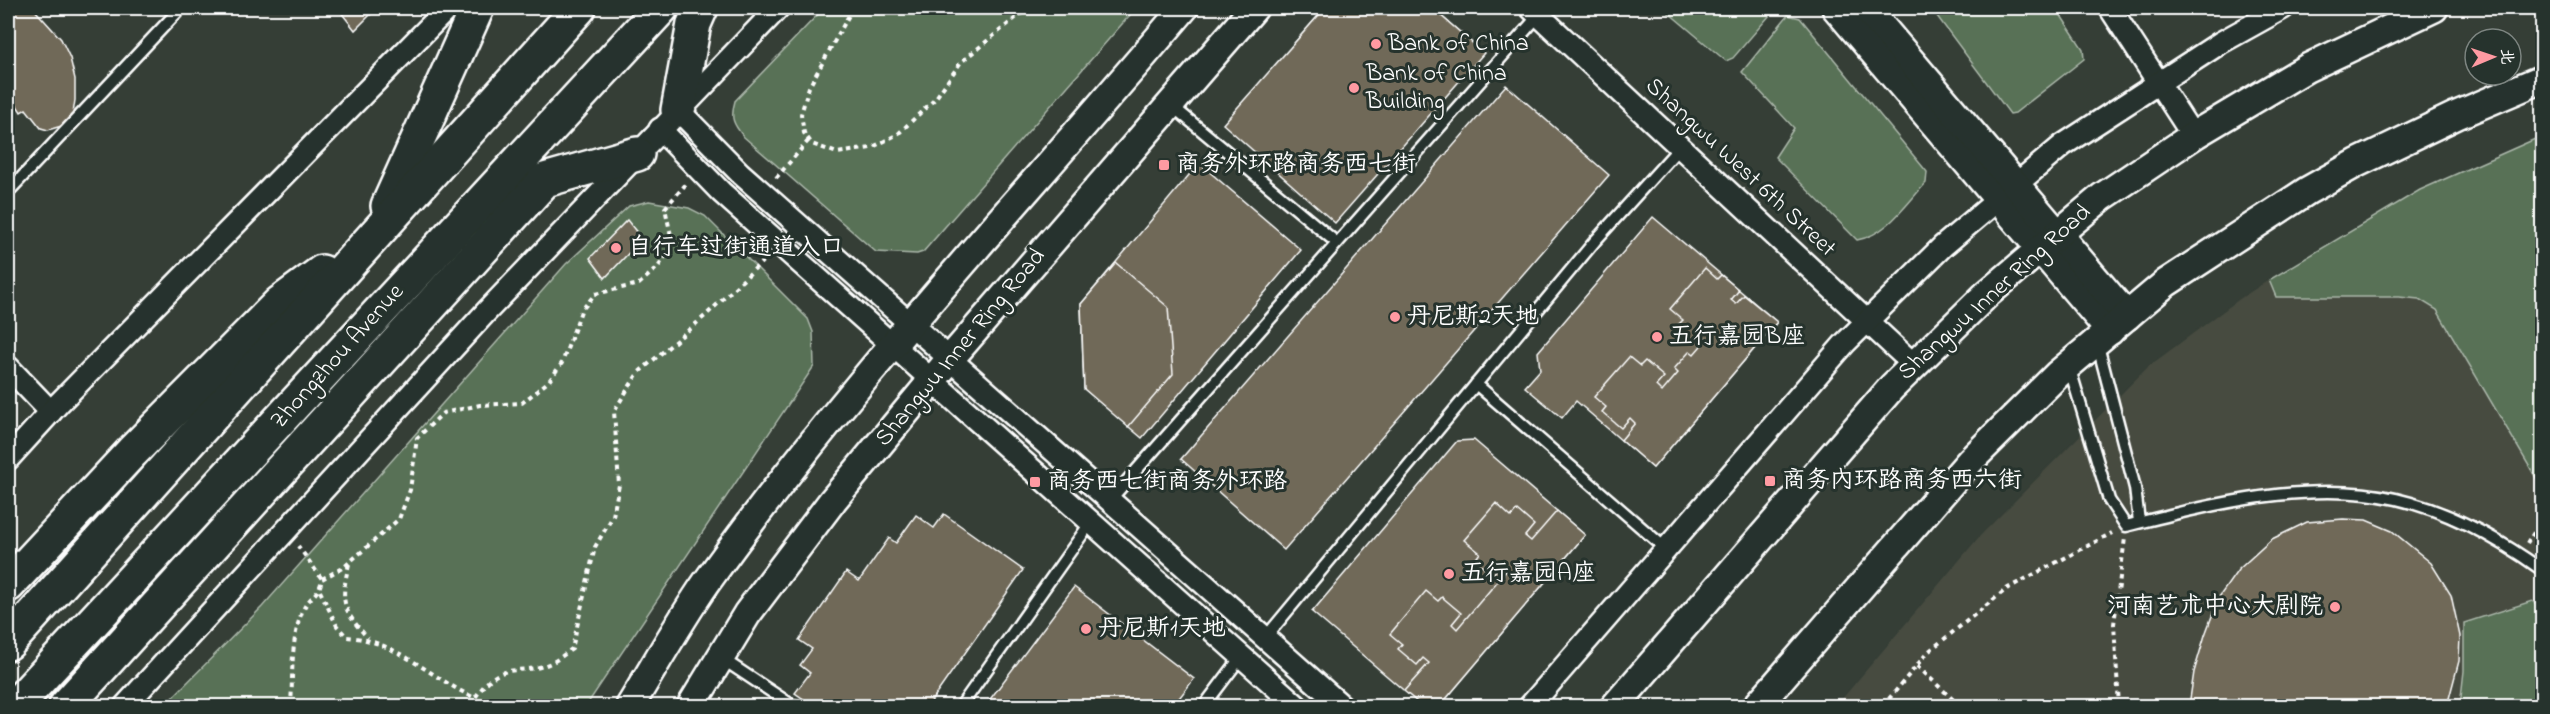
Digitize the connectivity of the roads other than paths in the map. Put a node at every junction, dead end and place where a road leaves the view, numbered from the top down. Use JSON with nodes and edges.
{"nodes":[{"id":1,"x":181,"y":8,"type":"edge"},
{"id":2,"x":448,"y":8,"type":"edge"},
{"id":3,"x":477,"y":8,"type":"edge"},
{"id":4,"x":579,"y":8,"type":"edge"},
{"id":5,"x":661,"y":8,"type":"edge"},
{"id":6,"x":701,"y":8,"type":"edge"},
{"id":7,"x":778,"y":8,"type":"edge"},
{"id":8,"x":1184,"y":8,"type":"edge"},
{"id":9,"x":1254,"y":8,"type":"edge"},
{"id":10,"x":1836,"y":8,"type":"edge"},
{"id":11,"x":1866,"y":8,"type":"edge"},
{"id":12,"x":2110,"y":8,"type":"edge"},
{"id":13,"x":2283,"y":8,"type":"edge"},
{"id":14,"x":2434,"y":8,"type":"edge"},
{"id":15,"x":1535,"y":11,"type":"edge"},
{"id":16,"x":2542,"y":79,"type":"edge"},
{"id":17,"x":2158,"y":82,"type":"junction"},
{"id":18,"x":1171,"y":105,"type":"junction"},
{"id":19,"x":669,"y":119,"type":"junction"},
{"id":20,"x":2193,"y":136,"type":"junction"},
{"id":21,"x":1680,"y":147,"type":"junction"},
{"id":22,"x":637,"y":154,"type":"junction"},
{"id":23,"x":8,"y":192,"type":"edge"},
{"id":24,"x":2008,"y":192,"type":"junction"},
{"id":25,"x":375,"y":235,"type":"junction"},
{"id":26,"x":2049,"y":241,"type":"junction"},
{"id":27,"x":1337,"y":243,"type":"junction"},
{"id":28,"x":1866,"y":321,"type":"junction"},
{"id":29,"x":910,"y":324,"type":"junction"},
{"id":30,"x":2111,"y":329,"type":"junction"},
{"id":31,"x":892,"y":345,"type":"junction"},
{"id":32,"x":950,"y":359,"type":"junction"},
{"id":33,"x":1914,"y":365,"type":"junction"},
{"id":34,"x":2069,"y":365,"type":"junction"},
{"id":35,"x":8,"y":367,"type":"edge"},
{"id":36,"x":932,"y":381,"type":"junction"},
{"id":37,"x":1476,"y":384,"type":"junction"},
{"id":38,"x":51,"y":412,"type":"junction"},
{"id":39,"x":8,"y":458,"type":"edge"},
{"id":40,"x":1110,"y":501,"type":"junction"},
{"id":41,"x":1090,"y":522,"type":"junction"},
{"id":42,"x":2139,"y":522,"type":"junction"},
{"id":43,"x":1666,"y":549,"type":"junction"},
{"id":44,"x":2542,"y":570,"type":"edge"},
{"id":45,"x":8,"y":585,"type":"edge"},
{"id":46,"x":1265,"y":638,"type":"junction"},
{"id":47,"x":8,"y":643,"type":"edge"},
{"id":48,"x":1241,"y":657,"type":"junction"},
{"id":49,"x":721,"y":658,"type":"junction"},
{"id":50,"x":15,"y":706,"type":"edge"},
{"id":51,"x":66,"y":706,"type":"edge"},
{"id":52,"x":125,"y":706,"type":"edge"},
{"id":53,"x":630,"y":706,"type":"edge"},
{"id":54,"x":691,"y":706,"type":"edge"},
{"id":55,"x":793,"y":706,"type":"edge"},
{"id":56,"x":961,"y":706,"type":"edge"},
{"id":57,"x":1203,"y":706,"type":"edge"},
{"id":58,"x":1297,"y":706,"type":"edge"},
{"id":59,"x":1342,"y":706,"type":"edge"},
{"id":60,"x":1530,"y":706,"type":"edge"},
{"id":61,"x":1615,"y":706,"type":"edge"},
{"id":62,"x":1757,"y":706,"type":"edge"}],
"edges":[{"from":1,"to":23,"type":"lane"},
{"from":2,"to":38,"type":"street"},
{"from":3,"to":25,"type":"highway"},
{"from":4,"to":25,"type":"highway"},
{"from":5,"to":50,"type":"highway","name":"Zhongzhou Avenue"},
{"from":6,"to":19,"type":"highway"},
{"from":7,"to":19,"type":"street"},
{"from":8,"to":29,"type":"street"},
{"from":9,"to":18,"type":"street","name":"Shangwu Inner Ring Road"},
{"from":10,"to":24,"type":"street"},
{"from":11,"to":24,"type":"street"},
{"from":12,"to":17,"type":"street"},
{"from":13,"to":17,"type":"street"},
{"from":14,"to":20,"type":"street","name":"Shangwu Inner Ring Road"},
{"from":15,"to":21,"type":"street","name":"Shangwu West 6th Street"},
{"from":15,"to":27,"type":"lane"},
{"from":16,"to":30,"type":"street"},
{"from":17,"to":20,"type":"street"},
{"from":17,"to":24,"type":"street"},
{"from":18,"to":27,"type":"lane"},
{"from":18,"to":32,"type":"street","name":"Shangwu Inner Ring Road"},
{"from":19,"to":22,"type":"street"},
{"from":19,"to":29,"type":"street"},
{"from":19,"to":31,"type":"street"},
{"from":20,"to":26,"type":"street","name":"Shangwu Inner Ring Road"},
{"from":21,"to":28,"type":"street","name":"Shangwu West 6th Street"},
{"from":21,"to":37,"type":"lane"},
{"from":22,"to":51,"type":"highway"},
{"from":22,"to":52,"type":"street"},
{"from":24,"to":26,"type":"street"},
{"from":24,"to":28,"type":"street"},
{"from":25,"to":45,"type":"highway"},
{"from":25,"to":47,"type":"highway"},
{"from":26,"to":30,"type":"street"},
{"from":26,"to":33,"type":"street","name":"Shangwu Inner Ring Road"},
{"from":27,"to":40,"type":"lane"},
{"from":28,"to":33,"type":"street","name":"Shangwu West 6th Street"},
{"from":28,"to":43,"type":"street"},
{"from":29,"to":31,"type":"street"},
{"from":29,"to":32,"type":"street"},
{"from":30,"to":34,"type":"street"},
{"from":30,"to":42,"type":"lane"},
{"from":31,"to":36,"type":"street"},
{"from":31,"to":53,"type":"street"},
{"from":32,"to":36,"type":"street","name":"Shangwu Inner Ring Road"},
{"from":32,"to":40,"type":"street"},
{"from":33,"to":61,"type":"street","name":"Shangwu Inner Ring Road"},
{"from":34,"to":42,"type":"lane"},
{"from":34,"to":62,"type":"street"},
{"from":35,"to":38,"type":"street"},
{"from":36,"to":41,"type":"street"},
{"from":36,"to":49,"type":"street","name":"Shangwu Inner Ring Road"},
{"from":37,"to":43,"type":"lane"},
{"from":37,"to":46,"type":"lane"},
{"from":38,"to":39,"type":"street"},
{"from":40,"to":46,"type":"street"},
{"from":41,"to":48,"type":"street"},
{"from":41,"to":56,"type":"lane"},
{"from":42,"to":44,"type":"lane"},
{"from":43,"to":60,"type":"street"},
{"from":46,"to":59,"type":"street"},
{"from":48,"to":57,"type":"lane"},
{"from":48,"to":58,"type":"street"},
{"from":49,"to":54,"type":"street","name":"Shangwu Inner Ring Road"},
{"from":49,"to":55,"type":"lane"}]}
